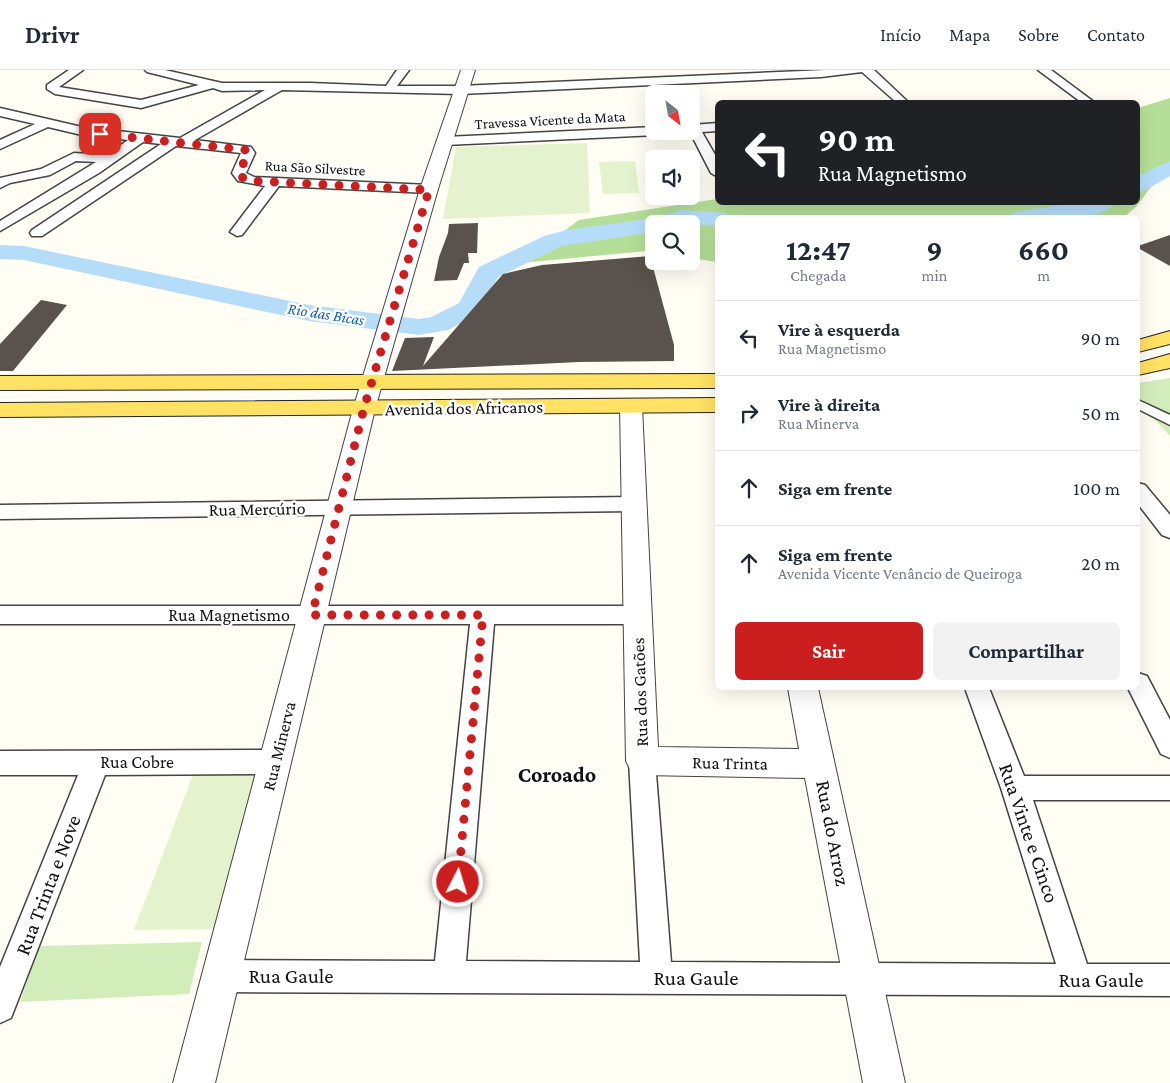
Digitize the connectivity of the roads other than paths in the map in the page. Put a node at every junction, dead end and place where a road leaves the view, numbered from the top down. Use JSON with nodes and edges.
{"nodes":[{"id":1,"x":77,"y":70,"type":"edge"},
{"id":2,"x":151,"y":70,"type":"edge"},
{"id":3,"x":198,"y":70,"type":"edge"},
{"id":4,"x":403,"y":70,"type":"edge"},
{"id":5,"x":468,"y":70,"type":"edge"},
{"id":6,"x":858,"y":70,"type":"edge"},
{"id":7,"x":867,"y":70,"type":"edge"},
{"id":8,"x":1044,"y":70,"type":"edge"},
{"id":9,"x":261,"y":74,"type":"dead end"},
{"id":10,"x":353,"y":76,"type":"dead end"},
{"id":11,"x":180,"y":78,"type":"junction"},
{"id":12,"x":212,"y":86,"type":"junction"},
{"id":13,"x":234,"y":87,"type":"junction"},
{"id":14,"x":279,"y":87,"type":"junction"},
{"id":15,"x":339,"y":88,"type":"junction"},
{"id":16,"x":389,"y":90,"type":"junction"},
{"id":17,"x":460,"y":90,"type":"junction"},
{"id":18,"x":900,"y":100,"type":"edge"},
{"id":19,"x":1085,"y":100,"type":"edge"},
{"id":20,"x":0,"y":112,"type":"edge"},
{"id":21,"x":44,"y":124,"type":"junction"},
{"id":22,"x":715,"y":127,"type":"edge"},
{"id":23,"x":700,"y":128,"type":"edge"},
{"id":24,"x":645,"y":132,"type":"edge"},
{"id":25,"x":140,"y":138,"type":"junction"},
{"id":26,"x":699,"y":140,"type":"edge"},
{"id":27,"x":445,"y":141,"type":"junction"},
{"id":28,"x":178,"y":142,"type":"junction"},
{"id":29,"x":0,"y":145,"type":"edge"},
{"id":30,"x":110,"y":159,"type":"junction"},
{"id":31,"x":715,"y":168,"type":"edge"},
{"id":32,"x":274,"y":183,"type":"junction"},
{"id":33,"x":0,"y":184,"type":"edge"},
{"id":34,"x":429,"y":190,"type":"junction"},
{"id":35,"x":0,"y":227,"type":"edge"},
{"id":36,"x":237,"y":232,"type":"dead end"},
{"id":37,"x":36,"y":233,"type":"dead end"},
{"id":38,"x":1170,"y":337,"type":"edge"},
{"id":39,"x":1140,"y":345,"type":"edge"},
{"id":40,"x":1170,"y":361,"type":"edge"},
{"id":41,"x":1140,"y":368,"type":"edge"},
{"id":42,"x":372,"y":381,"type":"junction"},
{"id":43,"x":715,"y":381,"type":"edge"},
{"id":44,"x":0,"y":383,"type":"edge"},
{"id":45,"x":715,"y":405,"type":"edge"},
{"id":46,"x":1140,"y":405,"type":"edge"},
{"id":47,"x":630,"y":406,"type":"junction"},
{"id":48,"x":364,"y":408,"type":"junction"},
{"id":49,"x":429,"y":409,"type":"junction"},
{"id":50,"x":0,"y":410,"type":"edge"},
{"id":51,"x":1170,"y":421,"type":"edge"},
{"id":52,"x":1140,"y":496,"type":"edge"},
{"id":53,"x":634,"y":504,"type":"junction"},
{"id":54,"x":339,"y":508,"type":"junction"},
{"id":55,"x":0,"y":512,"type":"edge"},
{"id":56,"x":1170,"y":530,"type":"edge"},
{"id":57,"x":0,"y":615,"type":"edge"},
{"id":58,"x":312,"y":615,"type":"junction"},
{"id":59,"x":483,"y":615,"type":"junction"},
{"id":60,"x":637,"y":615,"type":"junction"},
{"id":61,"x":1140,"y":687,"type":"edge"},
{"id":62,"x":804,"y":690,"type":"edge"},
{"id":63,"x":978,"y":690,"type":"edge"},
{"id":64,"x":1170,"y":746,"type":"edge"},
{"id":65,"x":642,"y":761,"type":"junction"},
{"id":66,"x":0,"y":762,"type":"edge"},
{"id":67,"x":96,"y":762,"type":"junction"},
{"id":68,"x":275,"y":762,"type":"junction"},
{"id":69,"x":819,"y":764,"type":"junction"},
{"id":70,"x":1015,"y":788,"type":"junction"},
{"id":71,"x":1170,"y":788,"type":"edge"},
{"id":72,"x":221,"y":976,"type":"junction"},
{"id":73,"x":449,"y":977,"type":"junction"},
{"id":74,"x":657,"y":977,"type":"junction"},
{"id":75,"x":862,"y":979,"type":"junction"},
{"id":76,"x":1077,"y":980,"type":"junction"},
{"id":77,"x":1170,"y":980,"type":"edge"},
{"id":78,"x":0,"y":1007,"type":"edge"},
{"id":79,"x":194,"y":1083,"type":"edge"},
{"id":80,"x":884,"y":1083,"type":"edge"}],
"edges":[{"from":1,"to":12,"type":"street"},
{"from":2,"to":11,"type":"street"},
{"from":3,"to":11,"type":"street"},
{"from":4,"to":16,"type":"street"},
{"from":5,"to":17,"type":"street","name":"Rua Minerva"},
{"from":6,"to":17,"type":"street"},
{"from":7,"to":18,"type":"street"},
{"from":8,"to":19,"type":"street"},
{"from":9,"to":13,"type":"street"},
{"from":10,"to":15,"type":"street"},
{"from":11,"to":12,"type":"street"},
{"from":12,"to":13,"type":"street"},
{"from":13,"to":14,"type":"street"},
{"from":14,"to":15,"type":"street"},
{"from":14,"to":28,"type":"street"},
{"from":15,"to":16,"type":"street"},
{"from":16,"to":17,"type":"street"},
{"from":17,"to":27,"type":"street","name":"Rua Minerva"},
{"from":20,"to":21,"type":"street","name":"Rua São Silvestre"},
{"from":21,"to":25,"type":"street","name":"Rua São Silvestre"},
{"from":21,"to":29,"type":"street"},
{"from":22,"to":23,"type":"street"},
{"from":24,"to":27,"type":"street","name":"Travessa Vicente da Mata"},
{"from":25,"to":28,"type":"street","name":"Rua São Silvestre"},
{"from":25,"to":30,"type":"street"},
{"from":26,"to":31,"type":"street"},
{"from":27,"to":34,"type":"street","name":"Rua Minerva"},
{"from":28,"to":32,"type":"street","name":"Rua São Silvestre"},
{"from":28,"to":37,"type":"street"},
{"from":30,"to":33,"type":"street"},
{"from":30,"to":35,"type":"street"},
{"from":32,"to":34,"type":"street","name":"Rua São Silvestre"},
{"from":32,"to":36,"type":"street"},
{"from":34,"to":42,"type":"street","name":"Rua Minerva"},
{"from":38,"to":39,"type":"main road"},
{"from":40,"to":41,"type":"main road"},
{"from":42,"to":43,"type":"main road","name":"Avenida dos Africanos"},
{"from":42,"to":44,"type":"main road","name":"Avenida dos Africanos"},
{"from":42,"to":48,"type":"street","name":"Rua Minerva"},
{"from":42,"to":49,"type":"main road"},
{"from":45,"to":47,"type":"main road","name":"Avenida dos Africanos"},
{"from":46,"to":51,"type":"street"},
{"from":47,"to":49,"type":"main road","name":"Avenida dos Africanos"},
{"from":47,"to":53,"type":"street","name":"Rua dos Gatões"},
{"from":48,"to":49,"type":"main road","name":"Avenida dos Africanos"},
{"from":48,"to":50,"type":"main road","name":"Avenida dos Africanos"},
{"from":48,"to":54,"type":"street","name":"Rua Minerva"},
{"from":52,"to":56,"type":"street"},
{"from":53,"to":54,"type":"street","name":"Rua Mercúrio"},
{"from":53,"to":60,"type":"street","name":"Rua dos Gatões"},
{"from":54,"to":55,"type":"street","name":"Rua Mercúrio"},
{"from":54,"to":58,"type":"street","name":"Rua Minerva"},
{"from":57,"to":58,"type":"street","name":"Rua Magnetismo"},
{"from":58,"to":59,"type":"street","name":"Rua Magnetismo"},
{"from":58,"to":68,"type":"street","name":"Rua Minerva"},
{"from":59,"to":60,"type":"street","name":"Rua Magnetismo"},
{"from":59,"to":73,"type":"street"},
{"from":60,"to":65,"type":"street","name":"Rua dos Gatões"},
{"from":61,"to":64,"type":"street"},
{"from":62,"to":69,"type":"street","name":"Rua do Arroz"},
{"from":63,"to":70,"type":"street","name":"Rua Vinte e Cinco"},
{"from":65,"to":69,"type":"street","name":"Rua Trinta"},
{"from":65,"to":74,"type":"street","name":"Rua dos Gatões"},
{"from":66,"to":67,"type":"street","name":"Rua Cobre"},
{"from":67,"to":68,"type":"street","name":"Rua Cobre"},
{"from":67,"to":78,"type":"street","name":"Rua Trinta e Nove"},
{"from":68,"to":72,"type":"street","name":"Rua Minerva"},
{"from":69,"to":75,"type":"street","name":"Rua do Arroz"},
{"from":70,"to":71,"type":"street"},
{"from":70,"to":76,"type":"street","name":"Rua Vinte e Cinco"},
{"from":72,"to":73,"type":"street","name":"Rua Gaule"},
{"from":72,"to":79,"type":"street","name":"Rua Minerva"},
{"from":73,"to":74,"type":"street","name":"Rua Gaule"},
{"from":74,"to":75,"type":"street","name":"Rua Gaule"},
{"from":75,"to":76,"type":"street","name":"Rua Gaule"},
{"from":75,"to":80,"type":"street","name":"Rua do Arroz"},
{"from":76,"to":77,"type":"street","name":"Rua Gaule"}]}
